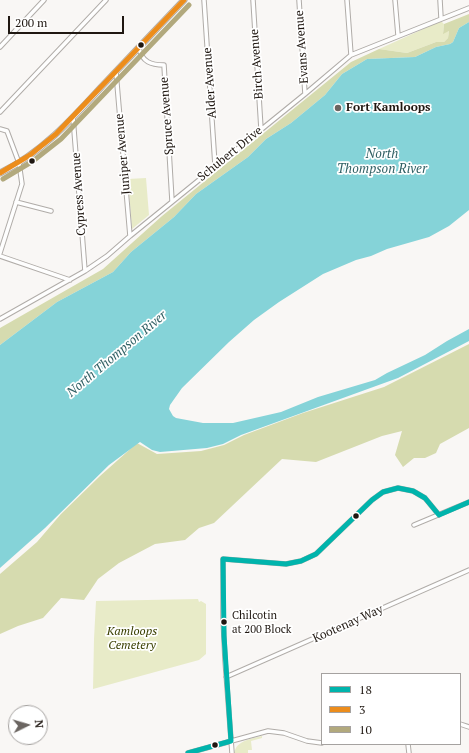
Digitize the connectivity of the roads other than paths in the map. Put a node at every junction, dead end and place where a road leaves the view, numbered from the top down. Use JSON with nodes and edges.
{"nodes":[{"id":1,"x":44,"y":0,"type":"edge"},
{"id":2,"x":106,"y":0,"type":"edge"},
{"id":3,"x":184,"y":0,"type":"edge"},
{"id":4,"x":204,"y":0,"type":"edge"},
{"id":5,"x":253,"y":0,"type":"edge"},
{"id":6,"x":299,"y":0,"type":"edge"},
{"id":7,"x":347,"y":0,"type":"edge"},
{"id":8,"x":395,"y":0,"type":"edge"},
{"id":9,"x":440,"y":0,"type":"edge"},
{"id":10,"x":469,"y":8,"type":"edge"},
{"id":11,"x":441,"y":18,"type":"junction"},
{"id":12,"x":398,"y":35,"type":"junction"},
{"id":13,"x":0,"y":47,"type":"edge"},
{"id":14,"x":139,"y":48,"type":"junction"},
{"id":15,"x":351,"y":55,"type":"junction"},
{"id":16,"x":116,"y":72,"type":"junction"},
{"id":17,"x":305,"y":94,"type":"junction"},
{"id":18,"x":0,"y":112,"type":"edge"},
{"id":19,"x":73,"y":117,"type":"junction"},
{"id":20,"x":0,"y":129,"type":"edge"},
{"id":21,"x":261,"y":129,"type":"junction"},
{"id":22,"x":19,"y":163,"type":"junction"},
{"id":23,"x":216,"y":165,"type":"junction"},
{"id":24,"x":0,"y":173,"type":"edge"},
{"id":25,"x":172,"y":201,"type":"junction"},
{"id":26,"x":16,"y":202,"type":"junction"},
{"id":27,"x":51,"y":211,"type":"dead end"},
{"id":28,"x":130,"y":236,"type":"junction"},
{"id":29,"x":0,"y":254,"type":"edge"},
{"id":30,"x":85,"y":272,"type":"junction"},
{"id":31,"x":70,"y":280,"type":"junction"},
{"id":32,"x":0,"y":319,"type":"edge"},
{"id":33,"x":469,"y":502,"type":"edge"},
{"id":34,"x":439,"y":515,"type":"junction"},
{"id":35,"x":414,"y":525,"type":"dead end"},
{"id":36,"x":469,"y":570,"type":"edge"},
{"id":37,"x":226,"y":677,"type":"junction"},
{"id":38,"x":231,"y":741,"type":"junction"},
{"id":39,"x":321,"y":743,"type":"edge"},
{"id":40,"x":188,"y":753,"type":"edge"},
{"id":41,"x":232,"y":753,"type":"edge"}],
"edges":[{"from":1,"to":13,"type":"street"},
{"from":2,"to":18,"type":"street"},
{"from":3,"to":14,"type":"main road"},
{"from":4,"to":23,"type":"street","name":"Alder Avenue"},
{"from":5,"to":21,"type":"street","name":"Birch Avenue"},
{"from":6,"to":17,"type":"street","name":"Evans Avenue"},
{"from":7,"to":15,"type":"street"},
{"from":8,"to":12,"type":"street"},
{"from":9,"to":11,"type":"street"},
{"from":10,"to":11,"type":"street","name":"Schubert Drive"},
{"from":11,"to":12,"type":"street","name":"Schubert Drive"},
{"from":12,"to":15,"type":"street","name":"Schubert Drive"},
{"from":14,"to":16,"type":"main road"},
{"from":14,"to":25,"type":"street","name":"Spruce Avenue"},
{"from":15,"to":17,"type":"street","name":"Schubert Drive"},
{"from":16,"to":19,"type":"main road"},
{"from":16,"to":28,"type":"street","name":"Juniper Avenue"},
{"from":17,"to":21,"type":"street","name":"Schubert Drive"},
{"from":19,"to":22,"type":"main road"},
{"from":19,"to":30,"type":"street","name":"Cypress Avenue"},
{"from":20,"to":22,"type":"street"},
{"from":21,"to":23,"type":"street","name":"Schubert Drive"},
{"from":22,"to":24,"type":"main road"},
{"from":22,"to":26,"type":"street"},
{"from":23,"to":25,"type":"street","name":"Schubert Drive"},
{"from":25,"to":28,"type":"street","name":"Schubert Drive"},
{"from":26,"to":27,"type":"street"},
{"from":26,"to":29,"type":"street"},
{"from":28,"to":30,"type":"street","name":"Schubert Drive"},
{"from":29,"to":31,"type":"street"},
{"from":30,"to":31,"type":"street","name":"Schubert Drive"},
{"from":31,"to":32,"type":"street","name":"Schubert Drive"},
{"from":33,"to":34,"type":"street"},
{"from":34,"to":35,"type":"street"},
{"from":34,"to":37,"type":"street"},
{"from":36,"to":37,"type":"street","name":"Kootenay Way"},
{"from":37,"to":38,"type":"street"},
{"from":38,"to":39,"type":"street"},
{"from":38,"to":40,"type":"street"},
{"from":38,"to":41,"type":"street"}]}
